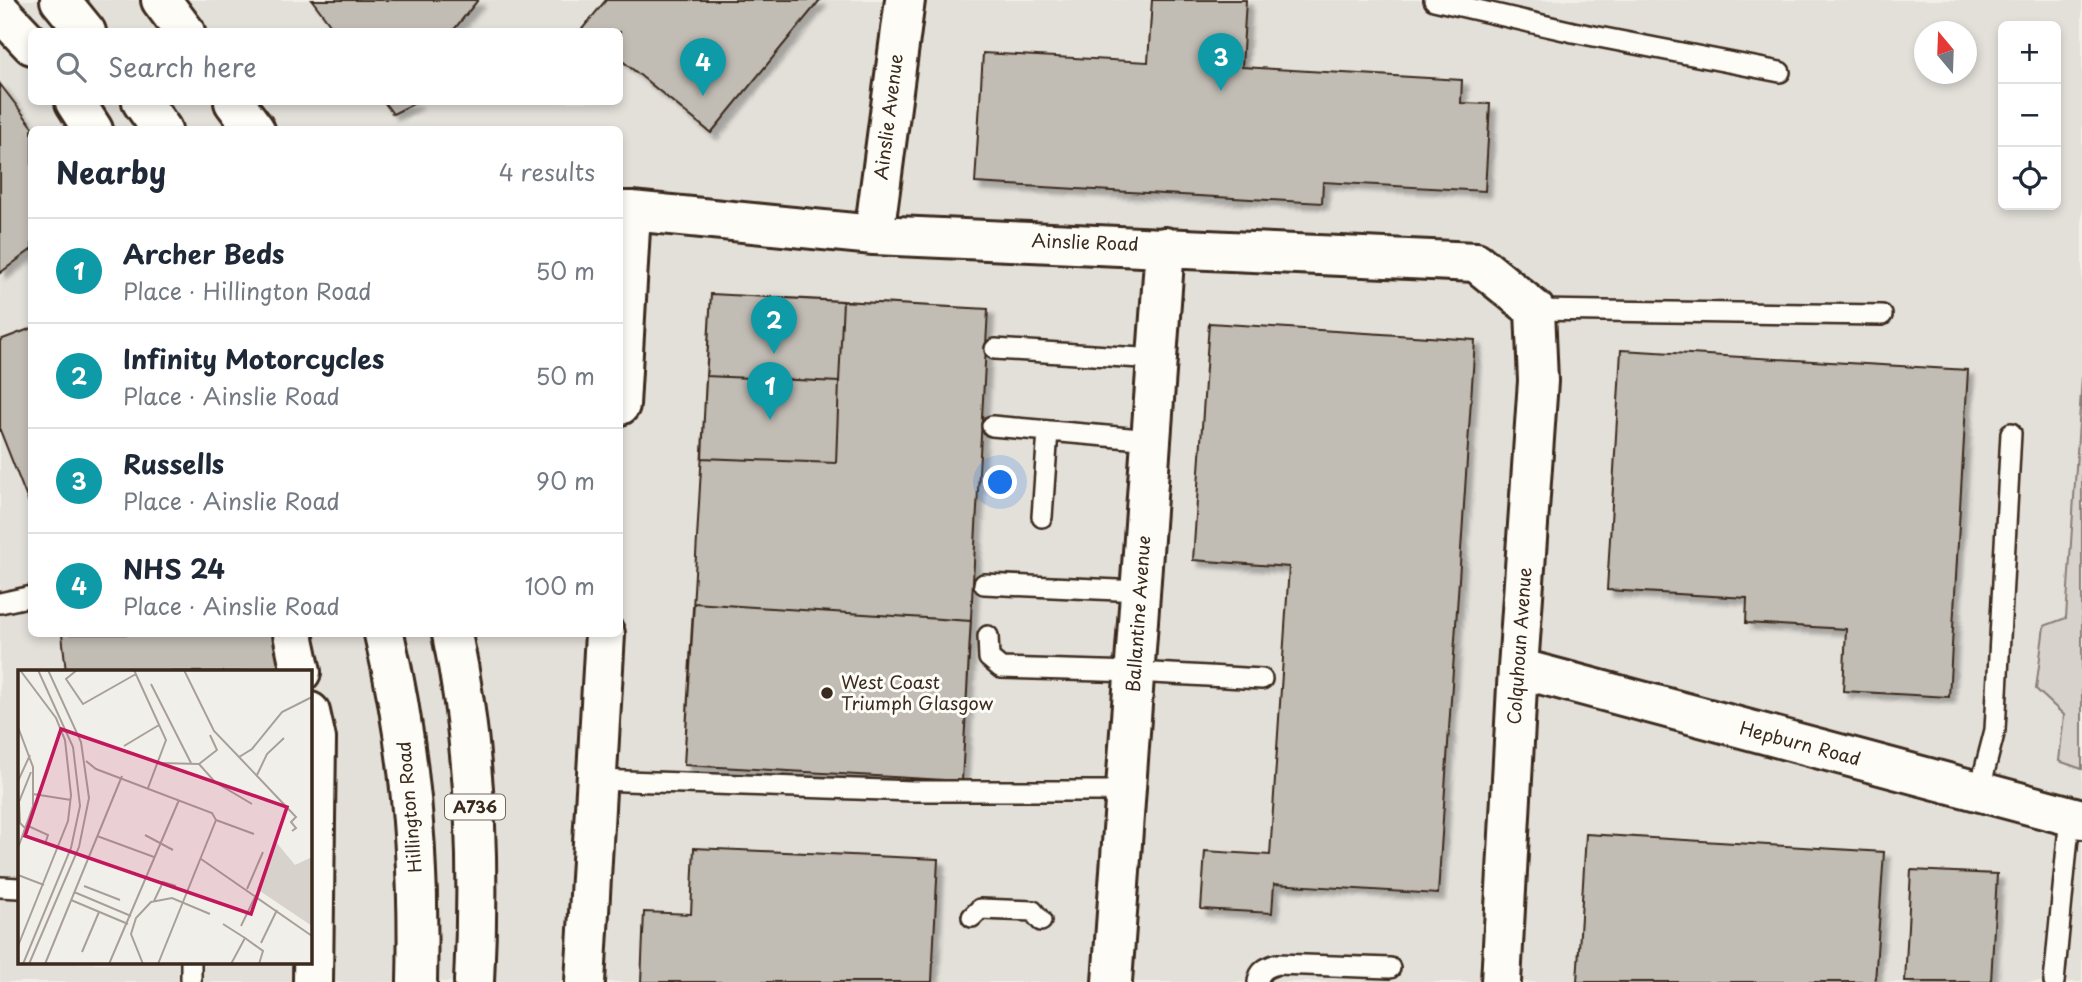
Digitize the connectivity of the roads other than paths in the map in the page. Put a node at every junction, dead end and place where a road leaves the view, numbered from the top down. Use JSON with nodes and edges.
{"nodes":[{"id":1,"x":60,"y":0,"type":"edge"},
{"id":2,"x":161,"y":0,"type":"edge"},
{"id":3,"x":905,"y":0,"type":"edge"},
{"id":4,"x":1434,"y":0,"type":"edge"},
{"id":5,"x":0,"y":10,"type":"edge"},
{"id":6,"x":83,"y":28,"type":"edge"},
{"id":7,"x":181,"y":28,"type":"edge"},
{"id":8,"x":28,"y":41,"type":"edge"},
{"id":9,"x":1780,"y":72,"type":"dead end"},
{"id":10,"x":77,"y":105,"type":"edge"},
{"id":11,"x":144,"y":105,"type":"edge"},
{"id":12,"x":236,"y":105,"type":"edge"},
{"id":13,"x":90,"y":126,"type":"edge"},
{"id":14,"x":159,"y":126,"type":"edge"},
{"id":15,"x":252,"y":126,"type":"edge"},
{"id":16,"x":625,"y":211,"type":"edge"},
{"id":17,"x":874,"y":235,"type":"junction"},
{"id":18,"x":1165,"y":247,"type":"junction"},
{"id":19,"x":623,"y":289,"type":"edge"},
{"id":20,"x":1535,"y":310,"type":"junction"},
{"id":21,"x":1882,"y":315,"type":"dead end"},
{"id":22,"x":995,"y":349,"type":"dead end"},
{"id":23,"x":1157,"y":359,"type":"junction"},
{"id":24,"x":992,"y":426,"type":"dead end"},
{"id":25,"x":1048,"y":431,"type":"junction"},
{"id":26,"x":2011,"y":433,"type":"dead end"},
{"id":27,"x":1152,"y":440,"type":"junction"},
{"id":28,"x":1042,"y":517,"type":"dead end"},
{"id":29,"x":984,"y":584,"type":"dead end"},
{"id":30,"x":1140,"y":591,"type":"junction"},
{"id":31,"x":28,"y":597,"type":"edge"},
{"id":32,"x":0,"y":603,"type":"edge"},
{"id":33,"x":988,"y":636,"type":"dead end"},
{"id":34,"x":294,"y":637,"type":"edge"},
{"id":35,"x":385,"y":637,"type":"edge"},
{"id":36,"x":453,"y":637,"type":"edge"},
{"id":37,"x":606,"y":637,"type":"edge"},
{"id":38,"x":1518,"y":668,"type":"junction"},
{"id":39,"x":301,"y":670,"type":"edge"},
{"id":40,"x":1135,"y":672,"type":"junction"},
{"id":41,"x":1262,"y":679,"type":"dead end"},
{"id":42,"x":312,"y":721,"type":"edge"},
{"id":43,"x":596,"y":780,"type":"junction"},
{"id":44,"x":1126,"y":791,"type":"junction"},
{"id":45,"x":1979,"y":792,"type":"junction"},
{"id":46,"x":2076,"y":818,"type":"edge"},
{"id":47,"x":0,"y":887,"type":"edge"},
{"id":48,"x":18,"y":888,"type":"edge"},
{"id":49,"x":972,"y":916,"type":"dead end"},
{"id":50,"x":1041,"y":921,"type":"dead end"},
{"id":51,"x":191,"y":964,"type":"edge"},
{"id":52,"x":1390,"y":968,"type":"dead end"},
{"id":53,"x":191,"y":982,"type":"edge"},
{"id":54,"x":313,"y":982,"type":"edge"},
{"id":55,"x":417,"y":982,"type":"edge"},
{"id":56,"x":474,"y":982,"type":"edge"},
{"id":57,"x":585,"y":982,"type":"edge"},
{"id":58,"x":1112,"y":982,"type":"edge"},
{"id":59,"x":1258,"y":982,"type":"edge"},
{"id":60,"x":1501,"y":982,"type":"edge"},
{"id":61,"x":2054,"y":982,"type":"edge"}],
"edges":[{"from":1,"to":6,"type":"street"},
{"from":2,"to":7,"type":"street"},
{"from":3,"to":17,"type":"street","name":"Ainslie Avenue"},
{"from":4,"to":9,"type":"lane"},
{"from":5,"to":8,"type":"street"},
{"from":10,"to":13,"type":"street"},
{"from":11,"to":14,"type":"street"},
{"from":12,"to":15,"type":"street"},
{"from":16,"to":17,"type":"street","name":"Ainslie Road"},
{"from":16,"to":19,"type":"street"},
{"from":17,"to":18,"type":"street","name":"Ainslie Road"},
{"from":18,"to":20,"type":"street","name":"Ainslie Road"},
{"from":18,"to":23,"type":"street","name":"Ballantine Avenue"},
{"from":20,"to":21,"type":"lane"},
{"from":20,"to":38,"type":"street","name":"Colquhoun Avenue"},
{"from":22,"to":23,"type":"lane"},
{"from":23,"to":27,"type":"street","name":"Ballantine Avenue"},
{"from":24,"to":25,"type":"lane"},
{"from":25,"to":27,"type":"lane"},
{"from":25,"to":28,"type":"lane"},
{"from":26,"to":45,"type":"lane"},
{"from":27,"to":30,"type":"street","name":"Ballantine Avenue"},
{"from":29,"to":30,"type":"lane"},
{"from":30,"to":40,"type":"street","name":"Ballantine Avenue"},
{"from":31,"to":32,"type":"lane"},
{"from":33,"to":40,"type":"lane"},
{"from":34,"to":39,"type":"street"},
{"from":35,"to":55,"type":"street","name":"Hillington Road"},
{"from":36,"to":56,"type":"street","number":"A736"},
{"from":37,"to":43,"type":"street"},
{"from":38,"to":45,"type":"street","name":"Hepburn Road"},
{"from":38,"to":60,"type":"street","name":"Colquhoun Avenue"},
{"from":40,"to":41,"type":"lane"},
{"from":40,"to":44,"type":"street","name":"Ballantine Avenue"},
{"from":42,"to":54,"type":"street"},
{"from":43,"to":44,"type":"lane"},
{"from":43,"to":57,"type":"street"},
{"from":44,"to":58,"type":"street","name":"Ballantine Avenue"},
{"from":45,"to":46,"type":"street","name":"Hepburn Road"},
{"from":46,"to":61,"type":"lane"},
{"from":47,"to":48,"type":"lane"},
{"from":49,"to":50,"type":"lane"},
{"from":51,"to":53,"type":"lane"},
{"from":52,"to":59,"type":"lane"}]}
